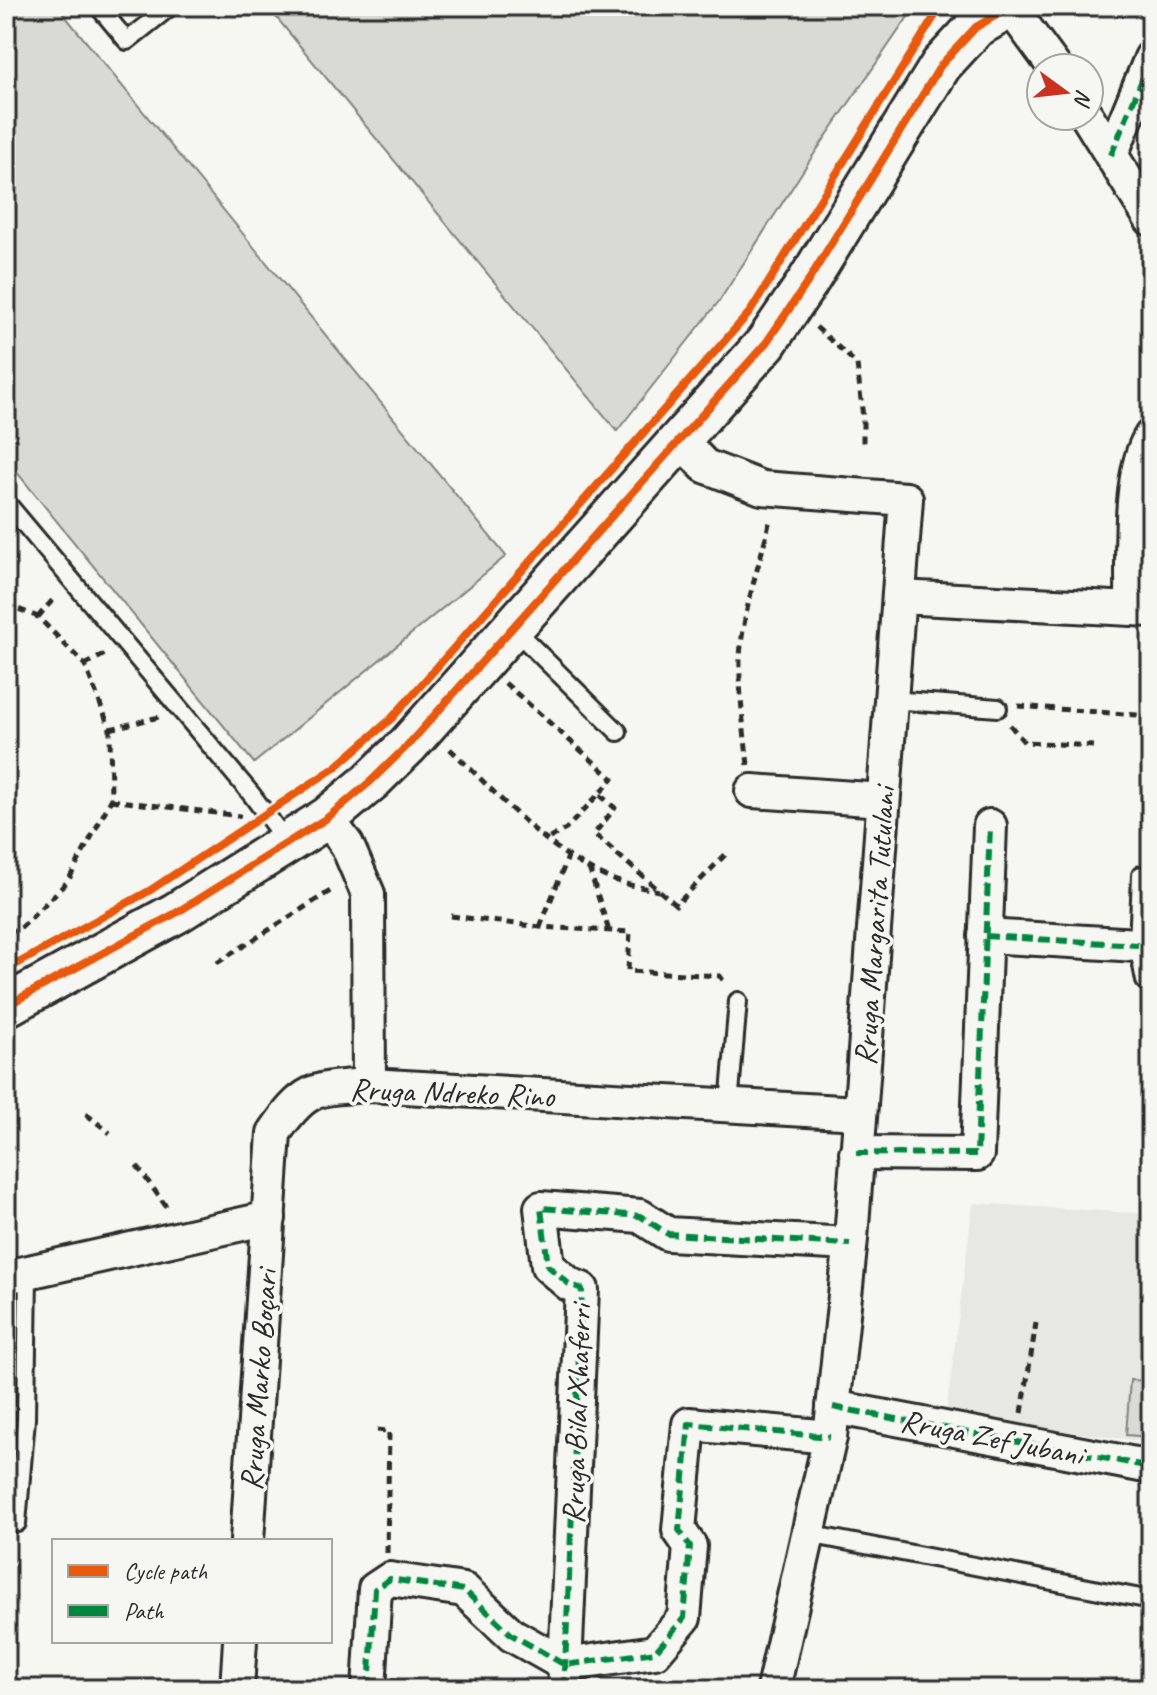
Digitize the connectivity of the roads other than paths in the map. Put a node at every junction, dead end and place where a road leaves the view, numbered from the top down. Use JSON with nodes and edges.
{"nodes":[{"id":1,"x":98,"y":6,"type":"edge"},
{"id":2,"x":171,"y":6,"type":"edge"},
{"id":3,"x":1010,"y":6,"type":"edge"},
{"id":4,"x":1043,"y":52,"type":"edge"},
{"id":5,"x":1151,"y":58,"type":"edge"},
{"id":6,"x":1097,"y":132,"type":"edge"},
{"id":7,"x":1111,"y":155,"type":"junction"},
{"id":8,"x":1151,"y":219,"type":"edge"},
{"id":9,"x":1151,"y":436,"type":"edge"},
{"id":10,"x":681,"y":441,"type":"junction"},
{"id":11,"x":6,"y":502,"type":"edge"},
{"id":12,"x":899,"y":597,"type":"junction"},
{"id":13,"x":1142,"y":609,"type":"edge"},
{"id":14,"x":514,"y":629,"type":"junction"},
{"id":15,"x":891,"y":700,"type":"junction"},
{"id":16,"x":998,"y":708,"type":"road end"},
{"id":17,"x":618,"y":732,"type":"dead end"},
{"id":18,"x":752,"y":791,"type":"road end"},
{"id":19,"x":883,"y":800,"type":"junction"},
{"id":20,"x":327,"y":818,"type":"junction"},
{"id":21,"x":271,"y":825,"type":"junction"},
{"id":22,"x":990,"y":826,"type":"dead end"},
{"id":23,"x":1141,"y":875,"type":"dead end"},
{"id":24,"x":985,"y":936,"type":"junction"},
{"id":25,"x":1138,"y":945,"type":"junction"},
{"id":26,"x":1151,"y":985,"type":"edge"},
{"id":27,"x":738,"y":1001,"type":"road end"},
{"id":28,"x":6,"y":1006,"type":"edge"},
{"id":29,"x":369,"y":1085,"type":"junction"},
{"id":30,"x":729,"y":1105,"type":"junction"},
{"id":31,"x":859,"y":1113,"type":"junction"},
{"id":32,"x":856,"y":1153,"type":"junction"},
{"id":33,"x":269,"y":1218,"type":"junction"},
{"id":34,"x":850,"y":1244,"type":"junction"},
{"id":35,"x":17,"y":1274,"type":"edge"},
{"id":36,"x":832,"y":1422,"type":"junction"},
{"id":37,"x":1151,"y":1467,"type":"edge"},
{"id":38,"x":17,"y":1523,"type":"dead end"},
{"id":39,"x":808,"y":1534,"type":"junction"},
{"id":40,"x":247,"y":1539,"type":"edge"},
{"id":41,"x":1151,"y":1600,"type":"edge"},
{"id":42,"x":240,"y":1643,"type":"edge"},
{"id":43,"x":564,"y":1677,"type":"edge"},
{"id":44,"x":237,"y":1689,"type":"edge"},
{"id":45,"x":369,"y":1689,"type":"edge"},
{"id":46,"x":773,"y":1689,"type":"edge"}],
"edges":[{"from":1,"to":2,"type":"lane"},
{"from":3,"to":4,"type":"street"},
{"from":3,"to":10,"type":"street"},
{"from":5,"to":7,"type":"street"},
{"from":6,"to":7,"type":"street"},
{"from":7,"to":8,"type":"street"},
{"from":9,"to":13,"type":"street"},
{"from":10,"to":12,"type":"street","name":"Rruga Margarita Tutulani"},
{"from":10,"to":14,"type":"street"},
{"from":11,"to":21,"type":"lane"},
{"from":12,"to":13,"type":"street"},
{"from":12,"to":15,"type":"street","name":"Rruga Margarita Tutulani"},
{"from":14,"to":17,"type":"lane"},
{"from":14,"to":20,"type":"street"},
{"from":15,"to":16,"type":"lane"},
{"from":15,"to":19,"type":"street","name":"Rruga Margarita Tutulani"},
{"from":18,"to":19,"type":"street"},
{"from":19,"to":31,"type":"street","name":"Rruga Margarita Tutulani"},
{"from":20,"to":21,"type":"street"},
{"from":20,"to":29,"type":"street"},
{"from":21,"to":28,"type":"street"},
{"from":22,"to":24,"type":"street"},
{"from":23,"to":25,"type":"lane"},
{"from":24,"to":25,"type":"street"},
{"from":24,"to":32,"type":"street"},
{"from":25,"to":26,"type":"lane"},
{"from":27,"to":30,"type":"lane"},
{"from":29,"to":30,"type":"street","name":"Rruga Ndreko Rino"},
{"from":29,"to":33,"type":"street","name":"Rruga Ndreko Rino"},
{"from":30,"to":31,"type":"street","name":"Rruga Ndreko Rino"},
{"from":31,"to":32,"type":"street","name":"Rruga Margarita Tutulani"},
{"from":32,"to":34,"type":"street","name":"Rruga Margarita Tutulani"},
{"from":33,"to":35,"type":"street"},
{"from":33,"to":40,"type":"street","name":"Rruga Marko Boçari"},
{"from":34,"to":36,"type":"street","name":"Rruga Margarita Tutulani"},
{"from":34,"to":43,"type":"street","name":"Rruga Bilal Xhaferri"},
{"from":35,"to":38,"type":"lane"},
{"from":36,"to":37,"type":"street","name":"Rruga Zef Jubani"},
{"from":36,"to":39,"type":"street","name":"Rruga Margarita Tutulani"},
{"from":36,"to":43,"type":"street","name":"Rruga Zef Jubani"},
{"from":39,"to":41,"type":"lane"},
{"from":39,"to":46,"type":"street","name":"Rruga Margarita Tutulani"},
{"from":42,"to":44,"type":"street"},
{"from":43,"to":45,"type":"street"}]}
